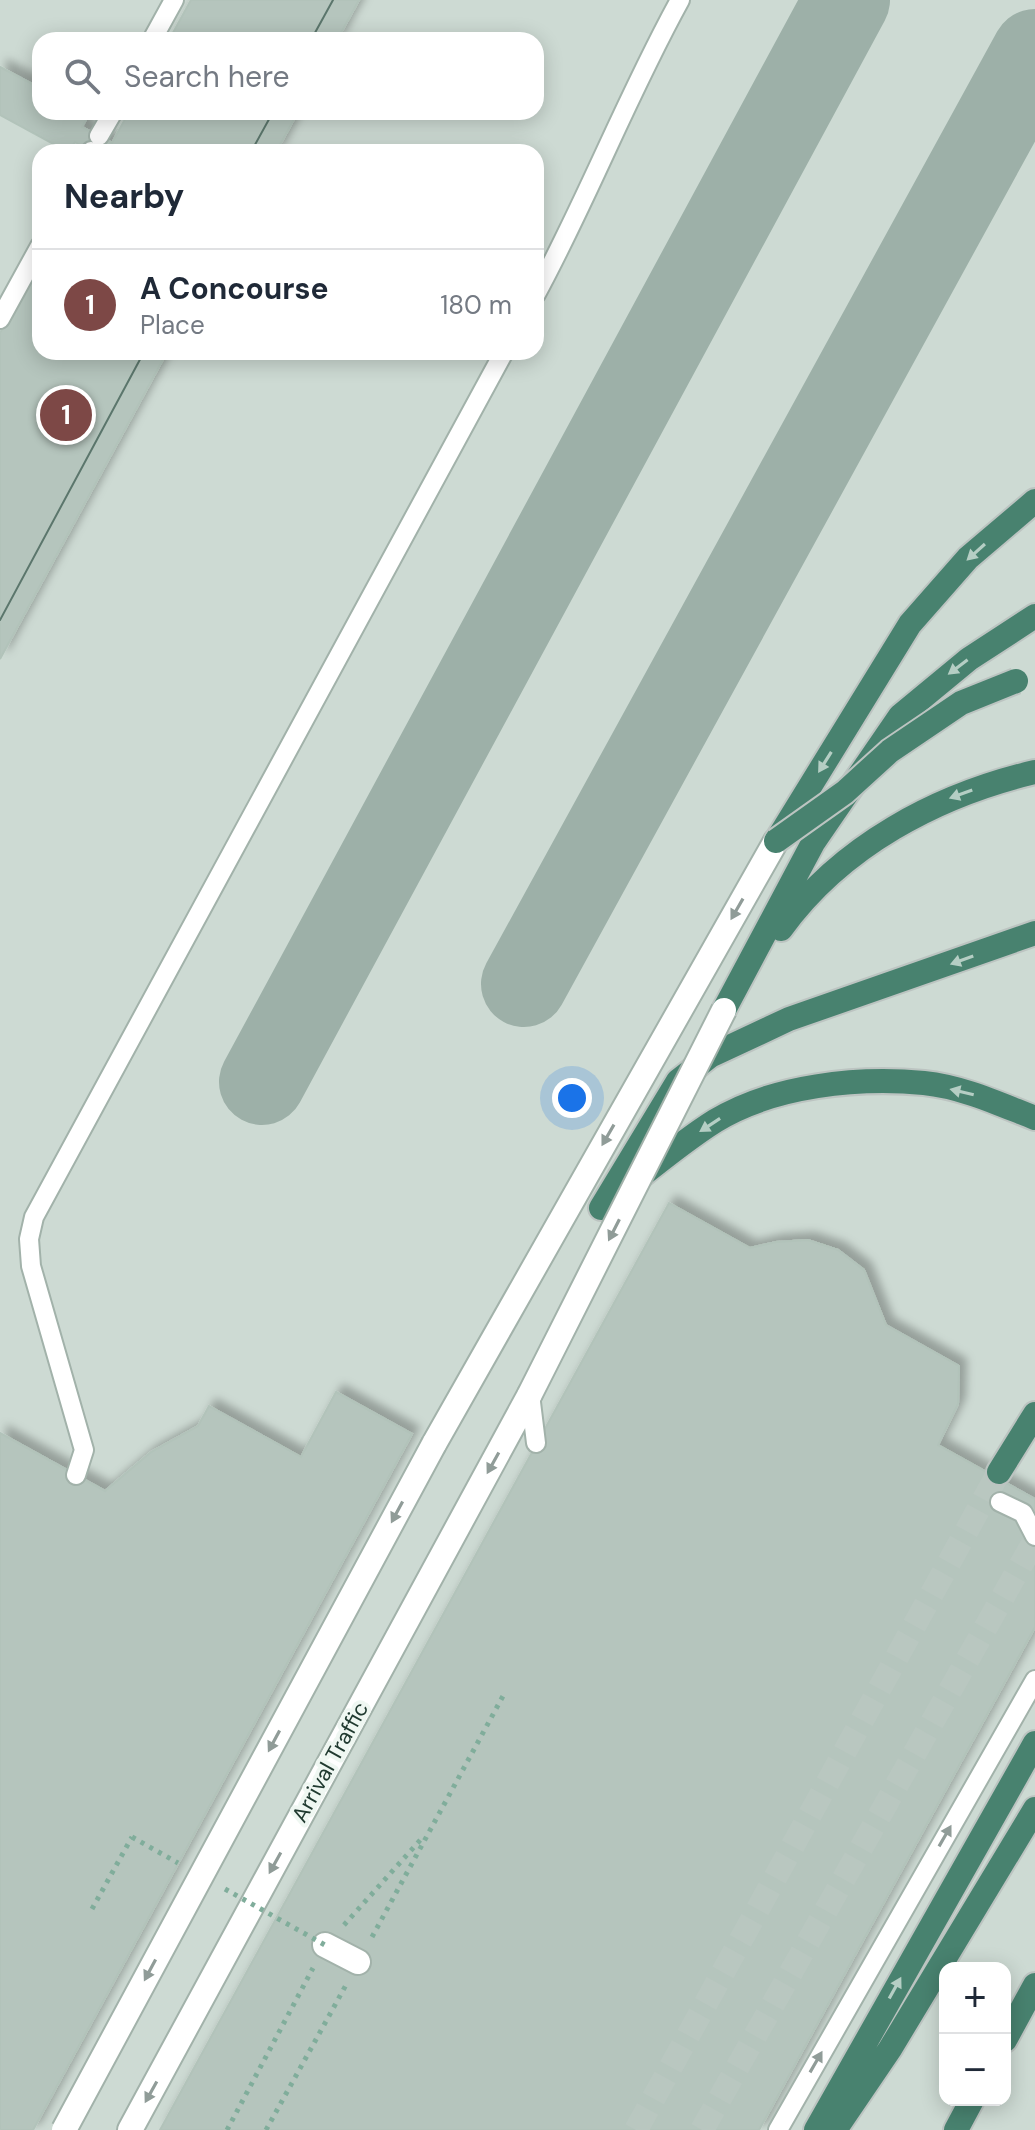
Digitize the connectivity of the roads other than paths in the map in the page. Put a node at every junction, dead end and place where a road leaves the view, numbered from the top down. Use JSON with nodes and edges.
{"nodes":[{"id":1,"x":174,"y":0,"type":"edge"},
{"id":2,"x":680,"y":0,"type":"edge"},
{"id":3,"x":156,"y":32,"type":"edge"},
{"id":4,"x":109,"y":120,"type":"edge"},
{"id":5,"x":95,"y":144,"type":"edge"},
{"id":6,"x":32,"y":261,"type":"edge"},
{"id":7,"x":544,"y":279,"type":"edge"},
{"id":8,"x":0,"y":319,"type":"edge"},
{"id":9,"x":500,"y":360,"type":"edge"},
{"id":10,"x":1035,"y":501,"type":"edge"},
{"id":11,"x":1029,"y":619,"type":"edge"},
{"id":12,"x":1035,"y":678,"type":"edge"},
{"id":13,"x":1035,"y":772,"type":"edge"},
{"id":14,"x":776,"y":841,"type":"junction"},
{"id":15,"x":1035,"y":933,"type":"edge"},
{"id":16,"x":724,"y":1010,"type":"junction"},
{"id":17,"x":1035,"y":1118,"type":"edge"},
{"id":18,"x":530,"y":1394,"type":"junction"},
{"id":19,"x":1035,"y":1414,"type":"edge"},
{"id":20,"x":536,"y":1443,"type":"dead end"},
{"id":21,"x":999,"y":1472,"type":"tunnel mouth"},
{"id":22,"x":76,"y":1475,"type":"dead end"},
{"id":23,"x":1000,"y":1502,"type":"dead end"},
{"id":24,"x":1035,"y":1536,"type":"edge"},
{"id":25,"x":1035,"y":1680,"type":"edge"},
{"id":26,"x":1035,"y":1743,"type":"edge"},
{"id":27,"x":1035,"y":1809,"type":"edge"},
{"id":28,"x":325,"y":1945,"type":"road end"},
{"id":29,"x":358,"y":1962,"type":"road end"},
{"id":30,"x":1035,"y":1985,"type":"edge"},
{"id":31,"x":1008,"y":2034,"type":"edge"},
{"id":32,"x":969,"y":2106,"type":"edge"},
{"id":33,"x":64,"y":2130,"type":"edge"},
{"id":34,"x":130,"y":2130,"type":"edge"},
{"id":35,"x":778,"y":2130,"type":"edge"},
{"id":36,"x":816,"y":2130,"type":"edge"},
{"id":37,"x":835,"y":2130,"type":"edge"},
{"id":38,"x":956,"y":2130,"type":"edge"}],
"edges":[{"from":1,"to":3,"type":"lane"},
{"from":2,"to":7,"type":"lane"},
{"from":4,"to":5,"type":"lane"},
{"from":6,"to":8,"type":"lane"},
{"from":9,"to":22,"type":"lane"},
{"from":10,"to":14,"type":"highway","one_way":true},
{"from":11,"to":16,"type":"highway","one_way":true,"bridge":true},
{"from":12,"to":14,"type":"highway","bridge":true},
{"from":13,"to":16,"type":"highway","one_way":true},
{"from":14,"to":33,"type":"street","one_way":true,"bridge":true},
{"from":15,"to":17,"type":"highway"},
{"from":16,"to":18,"type":"street","name":"Arrival Traffic","one_way":true,"bridge":true},
{"from":18,"to":20,"type":"lane"},
{"from":18,"to":34,"type":"street","name":"Arrival Traffic","one_way":true},
{"from":19,"to":21,"type":"highway"},
{"from":23,"to":24,"type":"lane"},
{"from":35,"to":25,"type":"lane","one_way":true},
{"from":36,"to":26,"type":"highway","one_way":true},
{"from":27,"to":37,"type":"highway"},
{"from":28,"to":29,"type":"street"},
{"from":30,"to":31,"type":"highway"},
{"from":32,"to":38,"type":"highway"}]}
